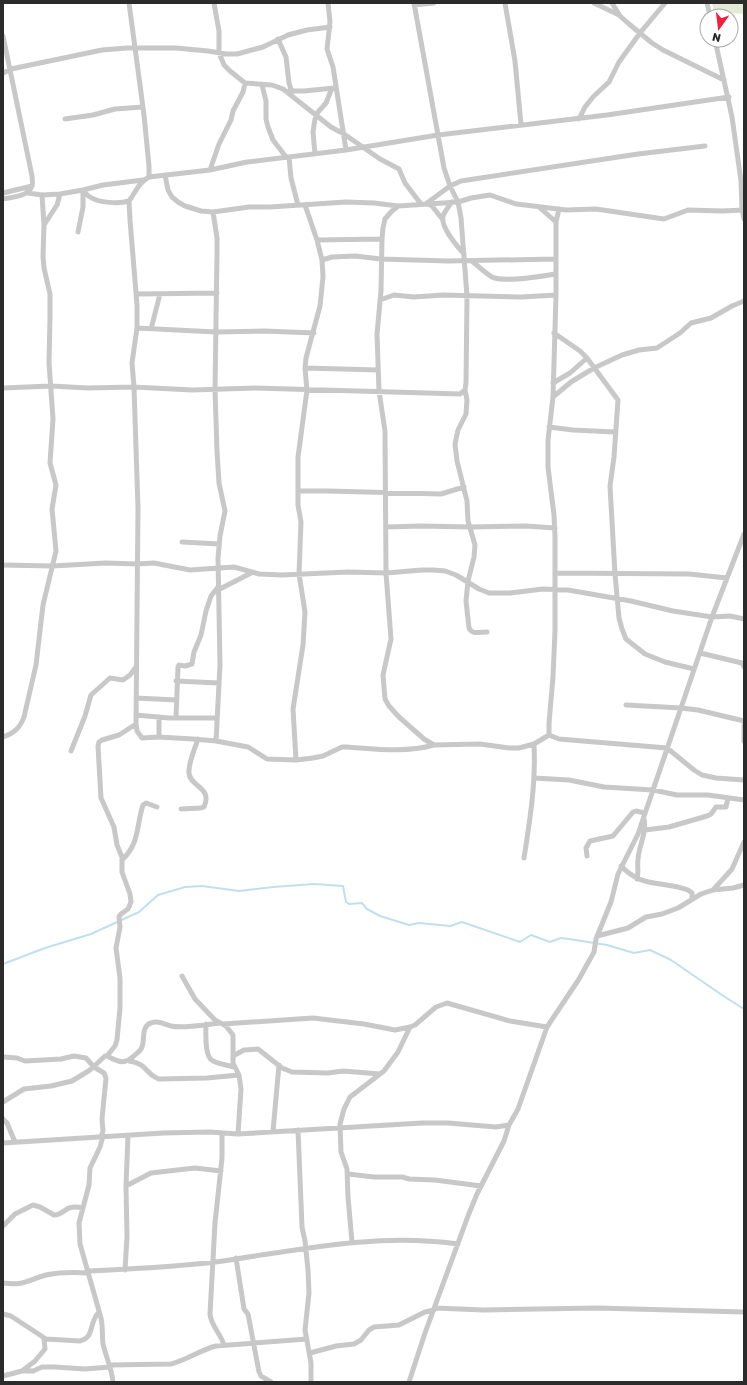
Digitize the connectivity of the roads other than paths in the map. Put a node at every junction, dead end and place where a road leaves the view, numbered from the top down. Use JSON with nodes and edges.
{"nodes":[{"id":1,"x":129,"y":3,"type":"edge"},
{"id":2,"x":214,"y":3,"type":"edge"},
{"id":3,"x":328,"y":3,"type":"edge"},
{"id":4,"x":434,"y":3,"type":"edge"},
{"id":5,"x":505,"y":3,"type":"edge"},
{"id":6,"x":594,"y":3,"type":"edge"},
{"id":7,"x":612,"y":3,"type":"edge"},
{"id":8,"x":665,"y":3,"type":"edge"},
{"id":9,"x":414,"y":4,"type":"edge"},
{"id":10,"x":620,"y":16,"type":"junction"},
{"id":11,"x":330,"y":26,"type":"junction"},
{"id":12,"x":640,"y":34,"type":"junction"},
{"id":13,"x":3,"y":36,"type":"edge"},
{"id":14,"x":278,"y":39,"type":"junction"},
{"id":15,"x":135,"y":48,"type":"junction"},
{"id":16,"x":717,"y":48,"type":"edge"},
{"id":17,"x":219,"y":53,"type":"junction"},
{"id":18,"x":10,"y":69,"type":"junction"},
{"id":19,"x":3,"y":74,"type":"edge"},
{"id":20,"x":724,"y":80,"type":"junction"},
{"id":21,"x":246,"y":83,"type":"junction"},
{"id":22,"x":262,"y":85,"type":"junction"},
{"id":23,"x":333,"y":88,"type":"junction"},
{"id":24,"x":285,"y":92,"type":"junction"},
{"id":25,"x":292,"y":92,"type":"junction"},
{"id":26,"x":729,"y":97,"type":"junction"},
{"id":27,"x":143,"y":107,"type":"junction"},
{"id":28,"x":316,"y":115,"type":"junction"},
{"id":29,"x":65,"y":118,"type":"dead end"},
{"id":30,"x":579,"y":119,"type":"junction"},
{"id":31,"x":521,"y":125,"type":"junction"},
{"id":32,"x":344,"y":134,"type":"junction"},
{"id":33,"x":438,"y":135,"type":"junction"},
{"id":34,"x":705,"y":146,"type":"dead end"},
{"id":35,"x":362,"y":147,"type":"junction"},
{"id":36,"x":346,"y":150,"type":"junction"},
{"id":37,"x":315,"y":154,"type":"junction"},
{"id":38,"x":287,"y":157,"type":"junction"},
{"id":39,"x":210,"y":170,"type":"junction"},
{"id":40,"x":165,"y":175,"type":"junction"},
{"id":41,"x":149,"y":177,"type":"junction"},
{"id":42,"x":143,"y":180,"type":"junction"},
{"id":43,"x":742,"y":181,"type":"edge"},
{"id":44,"x":32,"y":186,"type":"junction"},
{"id":45,"x":450,"y":186,"type":"junction"},
{"id":46,"x":83,"y":190,"type":"junction"},
{"id":47,"x":3,"y":193,"type":"edge"},
{"id":48,"x":28,"y":193,"type":"junction"},
{"id":49,"x":60,"y":194,"type":"junction"},
{"id":50,"x":42,"y":195,"type":"junction"},
{"id":51,"x":3,"y":199,"type":"edge"},
{"id":52,"x":129,"y":201,"type":"junction"},
{"id":53,"x":455,"y":202,"type":"junction"},
{"id":54,"x":424,"y":204,"type":"junction"},
{"id":55,"x":298,"y":205,"type":"junction"},
{"id":56,"x":305,"y":205,"type":"junction"},
{"id":57,"x":398,"y":206,"type":"junction"},
{"id":58,"x":538,"y":206,"type":"junction"},
{"id":59,"x":559,"y":209,"type":"junction"},
{"id":60,"x":743,"y":210,"type":"edge"},
{"id":61,"x":213,"y":212,"type":"junction"},
{"id":62,"x":744,"y":219,"type":"edge"},
{"id":63,"x":443,"y":220,"type":"junction"},
{"id":64,"x":556,"y":222,"type":"junction"},
{"id":65,"x":44,"y":225,"type":"junction"},
{"id":66,"x":78,"y":232,"type":"dead end"},
{"id":67,"x":382,"y":239,"type":"junction"},
{"id":68,"x":317,"y":240,"type":"junction"},
{"id":69,"x":464,"y":254,"type":"junction"},
{"id":70,"x":381,"y":259,"type":"junction"},
{"id":71,"x":322,"y":260,"type":"junction"},
{"id":72,"x":556,"y":260,"type":"junction"},
{"id":73,"x":465,"y":261,"type":"junction"},
{"id":74,"x":472,"y":261,"type":"junction"},
{"id":75,"x":556,"y":274,"type":"junction"},
{"id":76,"x":217,"y":293,"type":"junction"},
{"id":77,"x":137,"y":294,"type":"junction"},
{"id":78,"x":160,"y":294,"type":"junction"},
{"id":79,"x":556,"y":295,"type":"junction"},
{"id":80,"x":467,"y":296,"type":"junction"},
{"id":81,"x":380,"y":300,"type":"junction"},
{"id":82,"x":744,"y":301,"type":"edge"},
{"id":83,"x":137,"y":328,"type":"junction"},
{"id":84,"x":151,"y":329,"type":"junction"},
{"id":85,"x":216,"y":332,"type":"junction"},
{"id":86,"x":314,"y":333,"type":"junction"},
{"id":87,"x":554,"y":333,"type":"junction"},
{"id":88,"x":587,"y":358,"type":"junction"},
{"id":89,"x":305,"y":368,"type":"junction"},
{"id":90,"x":594,"y":368,"type":"junction"},
{"id":91,"x":378,"y":370,"type":"junction"},
{"id":92,"x":553,"y":383,"type":"junction"},
{"id":93,"x":51,"y":386,"type":"junction"},
{"id":94,"x":134,"y":387,"type":"junction"},
{"id":95,"x":3,"y":388,"type":"edge"},
{"id":96,"x":215,"y":390,"type":"junction"},
{"id":97,"x":307,"y":390,"type":"junction"},
{"id":98,"x":465,"y":390,"type":"junction"},
{"id":99,"x":379,"y":391,"type":"junction"},
{"id":100,"x":553,"y":397,"type":"junction"},
{"id":101,"x":549,"y":427,"type":"junction"},
{"id":102,"x":615,"y":432,"type":"junction"},
{"id":103,"x":464,"y":487,"type":"junction"},
{"id":104,"x":299,"y":491,"type":"junction"},
{"id":105,"x":386,"y":493,"type":"junction"},
{"id":106,"x":386,"y":527,"type":"junction"},
{"id":107,"x":470,"y":527,"type":"junction"},
{"id":108,"x":555,"y":528,"type":"junction"},
{"id":109,"x":744,"y":534,"type":"edge"},
{"id":110,"x":182,"y":542,"type":"dead end"},
{"id":111,"x":219,"y":544,"type":"junction"},
{"id":112,"x":137,"y":564,"type":"junction"},
{"id":113,"x":3,"y":565,"type":"edge"},
{"id":114,"x":52,"y":566,"type":"junction"},
{"id":115,"x":217,"y":569,"type":"junction"},
{"id":116,"x":253,"y":572,"type":"junction"},
{"id":117,"x":386,"y":573,"type":"junction"},
{"id":118,"x":555,"y":573,"type":"junction"},
{"id":119,"x":299,"y":574,"type":"junction"},
{"id":120,"x":615,"y":574,"type":"junction"},
{"id":121,"x":727,"y":578,"type":"junction"},
{"id":122,"x":468,"y":582,"type":"junction"},
{"id":123,"x":218,"y":589,"type":"junction"},
{"id":124,"x":556,"y":589,"type":"junction"},
{"id":125,"x":618,"y":598,"type":"junction"},
{"id":126,"x":712,"y":617,"type":"junction"},
{"id":127,"x":744,"y":619,"type":"edge"},
{"id":128,"x":487,"y":632,"type":"dead end"},
{"id":129,"x":700,"y":653,"type":"junction"},
{"id":130,"x":136,"y":667,"type":"junction"},
{"id":131,"x":744,"y":667,"type":"edge"},
{"id":132,"x":694,"y":669,"type":"junction"},
{"id":133,"x":176,"y":681,"type":"junction"},
{"id":134,"x":219,"y":683,"type":"junction"},
{"id":135,"x":136,"y":698,"type":"junction"},
{"id":136,"x":176,"y":700,"type":"junction"},
{"id":137,"x":626,"y":705,"type":"dead end"},
{"id":138,"x":681,"y":708,"type":"junction"},
{"id":139,"x":136,"y":715,"type":"junction"},
{"id":140,"x":160,"y":717,"type":"junction"},
{"id":141,"x":176,"y":718,"type":"junction"},
{"id":142,"x":216,"y":718,"type":"junction"},
{"id":143,"x":744,"y":721,"type":"edge"},
{"id":144,"x":136,"y":724,"type":"junction"},
{"id":145,"x":744,"y":725,"type":"edge"},
{"id":146,"x":549,"y":735,"type":"junction"},
{"id":147,"x":3,"y":737,"type":"edge"},
{"id":148,"x":159,"y":737,"type":"junction"},
{"id":149,"x":198,"y":739,"type":"junction"},
{"id":150,"x":216,"y":741,"type":"junction"},
{"id":151,"x":744,"y":741,"type":"edge"},
{"id":152,"x":534,"y":744,"type":"junction"},
{"id":153,"x":434,"y":745,"type":"junction"},
{"id":154,"x":667,"y":748,"type":"junction"},
{"id":155,"x":71,"y":751,"type":"dead end"},
{"id":156,"x":296,"y":760,"type":"junction"},
{"id":157,"x":534,"y":778,"type":"junction"},
{"id":158,"x":744,"y":780,"type":"edge"},
{"id":159,"x":653,"y":790,"type":"junction"},
{"id":160,"x":728,"y":798,"type":"junction"},
{"id":161,"x":744,"y":800,"type":"edge"},
{"id":162,"x":157,"y":807,"type":"dead end"},
{"id":163,"x":181,"y":808,"type":"dead end"},
{"id":164,"x":645,"y":816,"type":"junction"},
{"id":165,"x":645,"y":830,"type":"junction"},
{"id":166,"x":744,"y":842,"type":"edge"},
{"id":167,"x":587,"y":856,"type":"dead end"},
{"id":168,"x":524,"y":858,"type":"dead end"},
{"id":169,"x":122,"y":860,"type":"junction"},
{"id":170,"x":621,"y":866,"type":"junction"},
{"id":171,"x":637,"y":878,"type":"junction"},
{"id":172,"x":744,"y":885,"type":"edge"},
{"id":173,"x":713,"y":890,"type":"junction"},
{"id":174,"x":692,"y":899,"type":"junction"},
{"id":175,"x":597,"y":938,"type":"junction"},
{"id":176,"x":182,"y":976,"type":"dead end"},
{"id":177,"x":222,"y":1023,"type":"junction"},
{"id":178,"x":206,"y":1024,"type":"junction"},
{"id":179,"x":547,"y":1027,"type":"junction"},
{"id":180,"x":410,"y":1028,"type":"junction"},
{"id":181,"x":107,"y":1056,"type":"junction"},
{"id":182,"x":233,"y":1056,"type":"junction"},
{"id":183,"x":5,"y":1058,"type":"edge"},
{"id":184,"x":128,"y":1061,"type":"junction"},
{"id":185,"x":3,"y":1063,"type":"edge"},
{"id":186,"x":279,"y":1065,"type":"junction"},
{"id":187,"x":94,"y":1066,"type":"junction"},
{"id":188,"x":234,"y":1067,"type":"junction"},
{"id":189,"x":381,"y":1074,"type":"junction"},
{"id":190,"x":238,"y":1075,"type":"junction"},
{"id":191,"x":3,"y":1102,"type":"edge"},
{"id":192,"x":3,"y":1119,"type":"edge"},
{"id":193,"x":509,"y":1125,"type":"junction"},
{"id":194,"x":496,"y":1127,"type":"junction"},
{"id":195,"x":340,"y":1128,"type":"junction"},
{"id":196,"x":298,"y":1130,"type":"junction"},
{"id":197,"x":273,"y":1131,"type":"junction"},
{"id":198,"x":222,"y":1134,"type":"junction"},
{"id":199,"x":238,"y":1134,"type":"junction"},
{"id":200,"x":128,"y":1135,"type":"junction"},
{"id":201,"x":505,"y":1136,"type":"junction"},
{"id":202,"x":102,"y":1137,"type":"junction"},
{"id":203,"x":15,"y":1142,"type":"junction"},
{"id":204,"x":3,"y":1143,"type":"edge"},
{"id":205,"x":221,"y":1171,"type":"junction"},
{"id":206,"x":348,"y":1174,"type":"junction"},
{"id":207,"x":126,"y":1186,"type":"junction"},
{"id":208,"x":481,"y":1186,"type":"junction"},
{"id":209,"x":82,"y":1208,"type":"junction"},
{"id":210,"x":3,"y":1226,"type":"edge"},
{"id":211,"x":352,"y":1242,"type":"junction"},
{"id":212,"x":458,"y":1244,"type":"junction"},
{"id":213,"x":306,"y":1248,"type":"junction"},
{"id":214,"x":236,"y":1258,"type":"junction"},
{"id":215,"x":214,"y":1262,"type":"junction"},
{"id":216,"x":125,"y":1270,"type":"junction"},
{"id":217,"x":87,"y":1272,"type":"junction"},
{"id":218,"x":3,"y":1283,"type":"edge"},
{"id":219,"x":434,"y":1309,"type":"junction"},
{"id":220,"x":99,"y":1312,"type":"junction"},
{"id":221,"x":744,"y":1312,"type":"edge"},
{"id":222,"x":3,"y":1314,"type":"edge"},
{"id":223,"x":44,"y":1339,"type":"junction"},
{"id":224,"x":307,"y":1339,"type":"junction"},
{"id":225,"x":253,"y":1342,"type":"junction"},
{"id":226,"x":224,"y":1345,"type":"junction"},
{"id":227,"x":310,"y":1353,"type":"junction"},
{"id":228,"x":110,"y":1366,"type":"junction"},
{"id":229,"x":22,"y":1371,"type":"junction"},
{"id":230,"x":3,"y":1376,"type":"edge"},
{"id":231,"x":113,"y":1382,"type":"edge"},
{"id":232,"x":271,"y":1382,"type":"edge"},
{"id":233,"x":311,"y":1382,"type":"edge"},
{"id":234,"x":408,"y":1382,"type":"edge"}],
"edges":[{"from":1,"to":15,"type":"street"},
{"from":2,"to":17,"type":"street"},
{"from":3,"to":11,"type":"street"},
{"from":4,"to":9,"type":"street"},
{"from":5,"to":31,"type":"street"},
{"from":6,"to":10,"type":"street"},
{"from":7,"to":10,"type":"street"},
{"from":8,"to":12,"type":"street"},
{"from":9,"to":33,"type":"street"},
{"from":10,"to":12,"type":"street"},
{"from":11,"to":14,"type":"street"},
{"from":11,"to":23,"type":"street"},
{"from":12,"to":20,"type":"street"},
{"from":12,"to":30,"type":"street"},
{"from":13,"to":18,"type":"street"},
{"from":14,"to":17,"type":"street"},
{"from":14,"to":25,"type":"street"},
{"from":15,"to":17,"type":"street"},
{"from":15,"to":18,"type":"street"},
{"from":15,"to":27,"type":"street"},
{"from":16,"to":20,"type":"street"},
{"from":17,"to":21,"type":"street"},
{"from":18,"to":19,"type":"street"},
{"from":18,"to":44,"type":"street"},
{"from":20,"to":26,"type":"street"},
{"from":21,"to":22,"type":"street"},
{"from":21,"to":39,"type":"street"},
{"from":22,"to":24,"type":"street"},
{"from":22,"to":38,"type":"street"},
{"from":23,"to":25,"type":"street"},
{"from":23,"to":28,"type":"street"},
{"from":23,"to":32,"type":"street"},
{"from":24,"to":25,"type":"street"},
{"from":24,"to":28,"type":"street"},
{"from":26,"to":30,"type":"street"},
{"from":26,"to":43,"type":"street"},
{"from":27,"to":29,"type":"street"},
{"from":27,"to":41,"type":"street"},
{"from":28,"to":32,"type":"street"},
{"from":28,"to":37,"type":"street"},
{"from":30,"to":31,"type":"street"},
{"from":31,"to":33,"type":"street"},
{"from":32,"to":35,"type":"street"},
{"from":32,"to":36,"type":"street"},
{"from":33,"to":35,"type":"street"},
{"from":33,"to":45,"type":"street"},
{"from":34,"to":45,"type":"street"},
{"from":35,"to":36,"type":"street"},
{"from":35,"to":54,"type":"street"},
{"from":36,"to":37,"type":"street"},
{"from":37,"to":38,"type":"street"},
{"from":38,"to":39,"type":"street"},
{"from":38,"to":55,"type":"street"},
{"from":39,"to":40,"type":"street"},
{"from":40,"to":41,"type":"street"},
{"from":40,"to":61,"type":"street"},
{"from":41,"to":42,"type":"street"},
{"from":42,"to":46,"type":"street"},
{"from":42,"to":52,"type":"street"},
{"from":43,"to":60,"type":"street"},
{"from":44,"to":47,"type":"street"},
{"from":44,"to":48,"type":"street"},
{"from":45,"to":53,"type":"street"},
{"from":45,"to":54,"type":"street"},
{"from":46,"to":49,"type":"street"},
{"from":46,"to":52,"type":"street"},
{"from":46,"to":66,"type":"street"},
{"from":48,"to":50,"type":"street"},
{"from":48,"to":51,"type":"street"},
{"from":49,"to":50,"type":"street"},
{"from":49,"to":65,"type":"street"},
{"from":50,"to":65,"type":"street"},
{"from":52,"to":77,"type":"street"},
{"from":53,"to":54,"type":"street"},
{"from":53,"to":58,"type":"street"},
{"from":53,"to":63,"type":"street"},
{"from":53,"to":69,"type":"street"},
{"from":54,"to":57,"type":"street"},
{"from":54,"to":63,"type":"street"},
{"from":55,"to":56,"type":"street"},
{"from":55,"to":61,"type":"street"},
{"from":56,"to":57,"type":"street"},
{"from":56,"to":68,"type":"street"},
{"from":57,"to":67,"type":"street"},
{"from":58,"to":59,"type":"street"},
{"from":58,"to":64,"type":"street"},
{"from":59,"to":60,"type":"street"},
{"from":59,"to":64,"type":"street"},
{"from":60,"to":62,"type":"street"},
{"from":61,"to":76,"type":"street"},
{"from":63,"to":69,"type":"street"},
{"from":64,"to":72,"type":"street"},
{"from":65,"to":93,"type":"street"},
{"from":67,"to":68,"type":"street"},
{"from":67,"to":70,"type":"street"},
{"from":68,"to":71,"type":"street"},
{"from":69,"to":73,"type":"street"},
{"from":70,"to":71,"type":"street"},
{"from":70,"to":73,"type":"street"},
{"from":70,"to":81,"type":"street"},
{"from":71,"to":86,"type":"street"},
{"from":72,"to":74,"type":"street"},
{"from":72,"to":75,"type":"street"},
{"from":73,"to":74,"type":"street"},
{"from":73,"to":80,"type":"street"},
{"from":74,"to":75,"type":"street"},
{"from":75,"to":79,"type":"street"},
{"from":76,"to":78,"type":"street"},
{"from":76,"to":85,"type":"street"},
{"from":77,"to":78,"type":"street"},
{"from":77,"to":83,"type":"street"},
{"from":78,"to":84,"type":"street"},
{"from":79,"to":80,"type":"street"},
{"from":79,"to":87,"type":"street"},
{"from":80,"to":81,"type":"street"},
{"from":80,"to":98,"type":"street"},
{"from":81,"to":91,"type":"street"},
{"from":82,"to":90,"type":"street"},
{"from":83,"to":84,"type":"street"},
{"from":83,"to":94,"type":"street"},
{"from":84,"to":85,"type":"street"},
{"from":85,"to":86,"type":"street"},
{"from":85,"to":96,"type":"street"},
{"from":86,"to":89,"type":"street"},
{"from":87,"to":88,"type":"street"},
{"from":87,"to":92,"type":"street"},
{"from":88,"to":90,"type":"street"},
{"from":88,"to":92,"type":"street"},
{"from":89,"to":91,"type":"street"},
{"from":89,"to":97,"type":"street"},
{"from":90,"to":100,"type":"street"},
{"from":90,"to":102,"type":"street"},
{"from":91,"to":99,"type":"street"},
{"from":92,"to":100,"type":"street"},
{"from":93,"to":94,"type":"street"},
{"from":93,"to":95,"type":"street"},
{"from":93,"to":114,"type":"street"},
{"from":94,"to":96,"type":"street"},
{"from":94,"to":112,"type":"street"},
{"from":96,"to":97,"type":"street"},
{"from":96,"to":111,"type":"street"},
{"from":97,"to":99,"type":"street"},
{"from":97,"to":104,"type":"street"},
{"from":98,"to":99,"type":"street"},
{"from":98,"to":103,"type":"street"},
{"from":99,"to":105,"type":"street"},
{"from":100,"to":101,"type":"street"},
{"from":101,"to":102,"type":"street"},
{"from":101,"to":108,"type":"street"},
{"from":102,"to":120,"type":"street"},
{"from":103,"to":105,"type":"street"},
{"from":103,"to":107,"type":"street"},
{"from":104,"to":105,"type":"street"},
{"from":104,"to":119,"type":"street"},
{"from":105,"to":106,"type":"street"},
{"from":106,"to":107,"type":"street"},
{"from":106,"to":117,"type":"street"},
{"from":107,"to":108,"type":"street"},
{"from":107,"to":122,"type":"street"},
{"from":108,"to":118,"type":"street"},
{"from":109,"to":121,"type":"street"},
{"from":110,"to":111,"type":"street"},
{"from":111,"to":115,"type":"street"},
{"from":112,"to":114,"type":"street"},
{"from":112,"to":115,"type":"street"},
{"from":112,"to":130,"type":"street"},
{"from":113,"to":114,"type":"street"},
{"from":114,"to":147,"type":"street"},
{"from":115,"to":116,"type":"street"},
{"from":115,"to":123,"type":"street"},
{"from":116,"to":119,"type":"street"},
{"from":116,"to":123,"type":"street"},
{"from":117,"to":119,"type":"street"},
{"from":117,"to":122,"type":"street"},
{"from":117,"to":153,"type":"street"},
{"from":118,"to":120,"type":"street"},
{"from":118,"to":124,"type":"street"},
{"from":119,"to":156,"type":"street"},
{"from":120,"to":121,"type":"street"},
{"from":120,"to":125,"type":"street"},
{"from":121,"to":126,"type":"street"},
{"from":122,"to":124,"type":"street"},
{"from":122,"to":128,"type":"street"},
{"from":123,"to":133,"type":"street"},
{"from":123,"to":134,"type":"street"},
{"from":124,"to":125,"type":"street"},
{"from":124,"to":146,"type":"street"},
{"from":125,"to":126,"type":"street"},
{"from":125,"to":132,"type":"street"},
{"from":126,"to":127,"type":"street"},
{"from":126,"to":129,"type":"street"},
{"from":129,"to":131,"type":"street"},
{"from":129,"to":132,"type":"street"},
{"from":130,"to":135,"type":"street"},
{"from":130,"to":155,"type":"street"},
{"from":132,"to":138,"type":"street"},
{"from":133,"to":134,"type":"street"},
{"from":133,"to":136,"type":"street"},
{"from":134,"to":142,"type":"street"},
{"from":135,"to":136,"type":"street"},
{"from":135,"to":139,"type":"street"},
{"from":136,"to":141,"type":"street"},
{"from":137,"to":138,"type":"street"},
{"from":138,"to":143,"type":"street"},
{"from":138,"to":154,"type":"street"},
{"from":139,"to":140,"type":"street"},
{"from":139,"to":144,"type":"street"},
{"from":140,"to":141,"type":"street"},
{"from":140,"to":148,"type":"street"},
{"from":141,"to":142,"type":"street"},
{"from":142,"to":150,"type":"street"},
{"from":144,"to":148,"type":"street"},
{"from":144,"to":169,"type":"street"},
{"from":145,"to":151,"type":"street"},
{"from":146,"to":152,"type":"street"},
{"from":146,"to":154,"type":"street"},
{"from":148,"to":149,"type":"street"},
{"from":149,"to":150,"type":"street"},
{"from":149,"to":163,"type":"street"},
{"from":150,"to":156,"type":"street"},
{"from":152,"to":153,"type":"street"},
{"from":152,"to":157,"type":"street"},
{"from":153,"to":156,"type":"street"},
{"from":154,"to":158,"type":"street"},
{"from":154,"to":159,"type":"street"},
{"from":157,"to":159,"type":"street"},
{"from":157,"to":168,"type":"street"},
{"from":159,"to":160,"type":"street"},
{"from":159,"to":164,"type":"street"},
{"from":160,"to":161,"type":"street"},
{"from":160,"to":165,"type":"street"},
{"from":162,"to":169,"type":"street"},
{"from":164,"to":165,"type":"street"},
{"from":164,"to":167,"type":"street"},
{"from":164,"to":170,"type":"street"},
{"from":165,"to":171,"type":"street"},
{"from":166,"to":173,"type":"street"},
{"from":169,"to":181,"type":"street"},
{"from":170,"to":171,"type":"street"},
{"from":170,"to":175,"type":"street"},
{"from":171,"to":174,"type":"street"},
{"from":172,"to":173,"type":"street"},
{"from":173,"to":174,"type":"street"},
{"from":174,"to":175,"type":"street"},
{"from":175,"to":179,"type":"street"},
{"from":176,"to":177,"type":"street"},
{"from":177,"to":178,"type":"street"},
{"from":177,"to":180,"type":"street"},
{"from":177,"to":182,"type":"street"},
{"from":178,"to":184,"type":"street"},
{"from":178,"to":188,"type":"street"},
{"from":179,"to":180,"type":"street"},
{"from":179,"to":193,"type":"street"},
{"from":180,"to":189,"type":"street"},
{"from":181,"to":184,"type":"street"},
{"from":181,"to":187,"type":"street"},
{"from":182,"to":186,"type":"street"},
{"from":182,"to":188,"type":"street"},
{"from":183,"to":185,"type":"street"},
{"from":183,"to":187,"type":"street"},
{"from":184,"to":190,"type":"street"},
{"from":186,"to":189,"type":"street"},
{"from":186,"to":197,"type":"street"},
{"from":187,"to":191,"type":"street"},
{"from":187,"to":202,"type":"street"},
{"from":188,"to":190,"type":"street"},
{"from":189,"to":195,"type":"street"},
{"from":190,"to":199,"type":"street"},
{"from":192,"to":203,"type":"street"},
{"from":193,"to":194,"type":"street"},
{"from":193,"to":201,"type":"street"},
{"from":194,"to":195,"type":"street"},
{"from":194,"to":201,"type":"street"},
{"from":195,"to":196,"type":"street"},
{"from":195,"to":206,"type":"street"},
{"from":196,"to":197,"type":"street"},
{"from":196,"to":213,"type":"street"},
{"from":197,"to":199,"type":"street"},
{"from":198,"to":199,"type":"street"},
{"from":198,"to":200,"type":"street"},
{"from":198,"to":205,"type":"street"},
{"from":200,"to":202,"type":"street"},
{"from":200,"to":207,"type":"street"},
{"from":201,"to":208,"type":"street"},
{"from":202,"to":203,"type":"street"},
{"from":202,"to":209,"type":"street"},
{"from":203,"to":204,"type":"street"},
{"from":205,"to":207,"type":"street"},
{"from":205,"to":215,"type":"street"},
{"from":206,"to":208,"type":"street"},
{"from":206,"to":211,"type":"street"},
{"from":207,"to":216,"type":"street"},
{"from":208,"to":212,"type":"street"},
{"from":209,"to":210,"type":"street"},
{"from":209,"to":217,"type":"street"},
{"from":211,"to":212,"type":"street"},
{"from":211,"to":213,"type":"street"},
{"from":212,"to":219,"type":"street"},
{"from":213,"to":214,"type":"street"},
{"from":213,"to":224,"type":"street"},
{"from":214,"to":215,"type":"street"},
{"from":214,"to":225,"type":"street"},
{"from":215,"to":216,"type":"street"},
{"from":215,"to":226,"type":"street"},
{"from":216,"to":217,"type":"street"},
{"from":217,"to":218,"type":"street"},
{"from":217,"to":220,"type":"street"},
{"from":219,"to":221,"type":"street"},
{"from":219,"to":227,"type":"street"},
{"from":219,"to":234,"type":"street"},
{"from":220,"to":223,"type":"street"},
{"from":220,"to":228,"type":"street"},
{"from":222,"to":223,"type":"street"},
{"from":223,"to":229,"type":"street"},
{"from":224,"to":225,"type":"street"},
{"from":224,"to":227,"type":"street"},
{"from":225,"to":226,"type":"street"},
{"from":225,"to":232,"type":"street"},
{"from":226,"to":228,"type":"street"},
{"from":227,"to":233,"type":"street"},
{"from":228,"to":229,"type":"street"},
{"from":228,"to":231,"type":"street"},
{"from":229,"to":230,"type":"street"}]}
